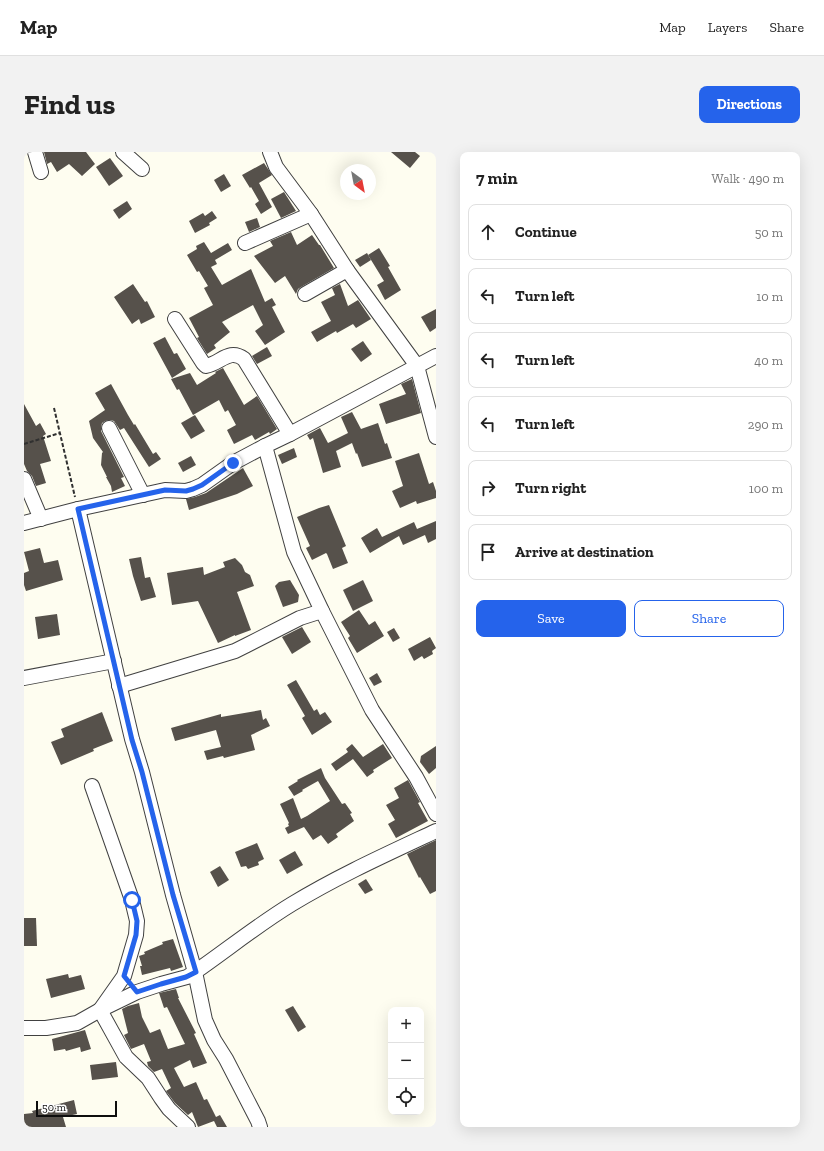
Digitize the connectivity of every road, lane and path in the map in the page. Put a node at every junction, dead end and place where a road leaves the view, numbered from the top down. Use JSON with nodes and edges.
{"nodes":[{"id":1,"x":34,"y":152,"type":"edge"},
{"id":2,"x":123,"y":152,"type":"edge"},
{"id":3,"x":270,"y":152,"type":"edge"},
{"id":4,"x":142,"y":169,"type":"dead end"},
{"id":5,"x":41,"y":172,"type":"dead end"},
{"id":6,"x":311,"y":214,"type":"junction"},
{"id":7,"x":245,"y":243,"type":"dead end"},
{"id":8,"x":347,"y":270,"type":"junction"},
{"id":9,"x":304,"y":294,"type":"dead end"},
{"id":10,"x":175,"y":319,"type":"dead end"},
{"id":11,"x":436,"y":356,"type":"edge"},
{"id":12,"x":417,"y":366,"type":"junction"},
{"id":13,"x":54,"y":408,"type":"dead end"},
{"id":14,"x":109,"y":428,"type":"dead end"},
{"id":15,"x":60,"y":433,"type":"junction"},
{"id":16,"x":290,"y":434,"type":"junction"},
{"id":17,"x":436,"y":437,"type":"edge"},
{"id":18,"x":24,"y":444,"type":"edge"},
{"id":19,"x":265,"y":446,"type":"junction"},
{"id":20,"x":24,"y":479,"type":"edge"},
{"id":21,"x":143,"y":495,"type":"junction"},
{"id":22,"x":78,"y":509,"type":"junction"},
{"id":23,"x":41,"y":519,"type":"junction"},
{"id":24,"x":24,"y":523,"type":"edge"},
{"id":25,"x":322,"y":611,"type":"junction"},
{"id":26,"x":114,"y":661,"type":"junction"},
{"id":27,"x":24,"y":678,"type":"edge"},
{"id":28,"x":119,"y":686,"type":"junction"},
{"id":29,"x":92,"y":786,"type":"dead end"},
{"id":30,"x":436,"y":814,"type":"edge"},
{"id":31,"x":436,"y":831,"type":"edge"},
{"id":32,"x":196,"y":972,"type":"junction"},
{"id":33,"x":124,"y":976,"type":"junction"},
{"id":34,"x":137,"y":992,"type":"junction"},
{"id":35,"x":100,"y":1010,"type":"junction"},
{"id":36,"x":24,"y":1028,"type":"edge"},
{"id":37,"x":188,"y":1127,"type":"edge"},
{"id":38,"x":260,"y":1127,"type":"edge"}],
"edges":[{"from":1,"to":5,"type":"street"},
{"from":2,"to":4,"type":"street"},
{"from":3,"to":6,"type":"street"},
{"from":6,"to":7,"type":"street"},
{"from":6,"to":8,"type":"street"},
{"from":8,"to":9,"type":"street"},
{"from":8,"to":12,"type":"street"},
{"from":10,"to":16,"type":"street"},
{"from":11,"to":12,"type":"street"},
{"from":12,"to":16,"type":"street"},
{"from":12,"to":17,"type":"street"},
{"from":13,"to":15,"type":"path"},
{"from":14,"to":21,"type":"street"},
{"from":15,"to":18,"type":"path"},
{"from":15,"to":22,"type":"path"},
{"from":16,"to":19,"type":"street"},
{"from":19,"to":21,"type":"street"},
{"from":19,"to":25,"type":"street"},
{"from":20,"to":23,"type":"street"},
{"from":21,"to":22,"type":"street"},
{"from":22,"to":23,"type":"street"},
{"from":22,"to":26,"type":"street"},
{"from":23,"to":24,"type":"street"},
{"from":25,"to":28,"type":"street"},
{"from":25,"to":30,"type":"street"},
{"from":26,"to":27,"type":"street"},
{"from":26,"to":28,"type":"street"},
{"from":28,"to":32,"type":"street"},
{"from":29,"to":33,"type":"street"},
{"from":31,"to":32,"type":"street"},
{"from":32,"to":34,"type":"street"},
{"from":32,"to":38,"type":"street"},
{"from":33,"to":34,"type":"street"},
{"from":33,"to":35,"type":"street"},
{"from":34,"to":35,"type":"street"},
{"from":35,"to":36,"type":"street"},
{"from":35,"to":37,"type":"street"}]}
